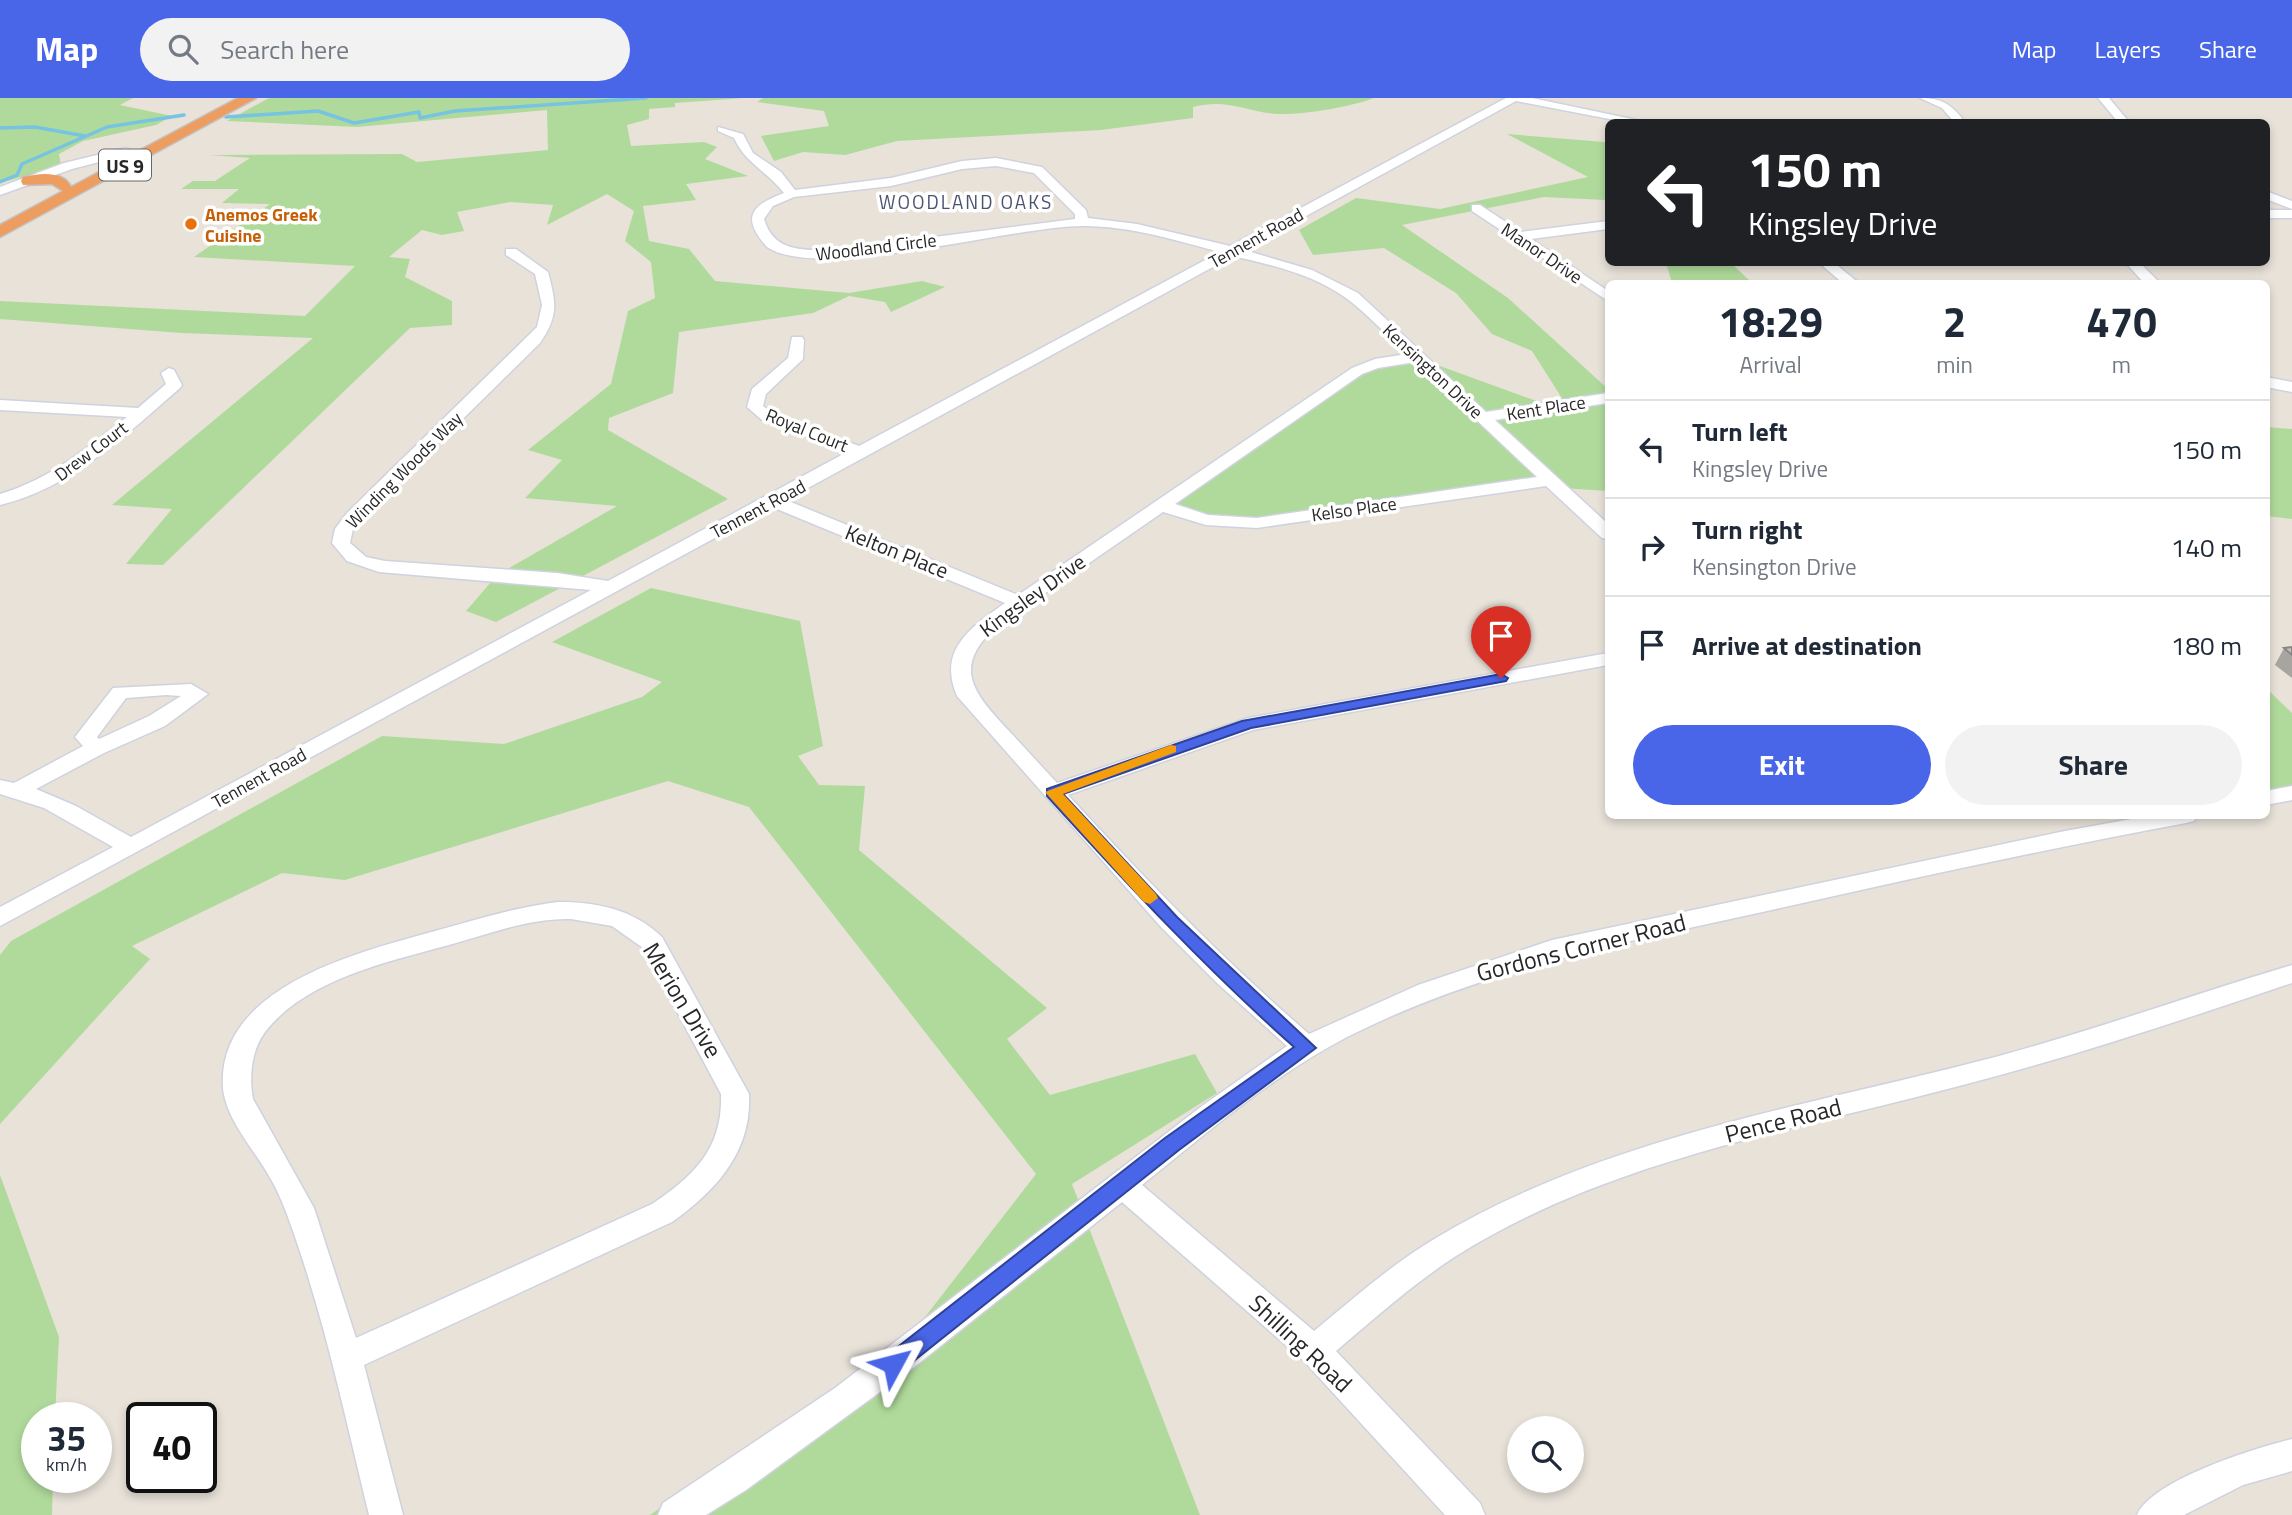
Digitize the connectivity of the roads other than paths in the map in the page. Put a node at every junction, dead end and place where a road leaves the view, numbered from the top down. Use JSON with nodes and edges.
{"nodes":[{"id":1,"x":229,"y":98,"type":"edge"},
{"id":2,"x":249,"y":98,"type":"edge"},
{"id":3,"x":1515,"y":98,"type":"edge"},
{"id":4,"x":1925,"y":98,"type":"edge"},
{"id":5,"x":2104,"y":98,"type":"edge"},
{"id":6,"x":1624,"y":119,"type":"edge"},
{"id":7,"x":1957,"y":119,"type":"edge"},
{"id":8,"x":2122,"y":119,"type":"edge"},
{"id":9,"x":722,"y":129,"type":"dead end"},
{"id":10,"x":126,"y":152,"type":"junction"},
{"id":11,"x":29,"y":181,"type":"junction"},
{"id":12,"x":63,"y":186,"type":"junction"},
{"id":13,"x":0,"y":191,"type":"edge"},
{"id":14,"x":792,"y":194,"type":"junction"},
{"id":15,"x":2270,"y":197,"type":"edge"},
{"id":16,"x":2292,"y":205,"type":"edge"},
{"id":17,"x":1476,"y":208,"type":"dead end"},
{"id":18,"x":2270,"y":214,"type":"edge"},
{"id":19,"x":2292,"y":214,"type":"edge"},
{"id":20,"x":0,"y":219,"type":"edge"},
{"id":21,"x":1082,"y":222,"type":"junction"},
{"id":22,"x":1605,"y":225,"type":"edge"},
{"id":23,"x":0,"y":232,"type":"edge"},
{"id":24,"x":1516,"y":237,"type":"junction"},
{"id":25,"x":1232,"y":251,"type":"junction"},
{"id":26,"x":511,"y":252,"type":"dead end"},
{"id":27,"x":1829,"y":266,"type":"edge"},
{"id":28,"x":2135,"y":266,"type":"edge"},
{"id":29,"x":1848,"y":280,"type":"edge"},
{"id":30,"x":2150,"y":280,"type":"edge"},
{"id":31,"x":1605,"y":295,"type":"edge"},
{"id":32,"x":797,"y":340,"type":"dead end"},
{"id":33,"x":1418,"y":357,"type":"junction"},
{"id":34,"x":169,"y":373,"type":"dead end"},
{"id":35,"x":2270,"y":384,"type":"edge"},
{"id":36,"x":2292,"y":387,"type":"edge"},
{"id":37,"x":1605,"y":398,"type":"edge"},
{"id":38,"x":0,"y":405,"type":"edge"},
{"id":39,"x":141,"y":414,"type":"junction"},
{"id":40,"x":1483,"y":417,"type":"junction"},
{"id":41,"x":861,"y":452,"type":"junction"},
{"id":42,"x":1550,"y":480,"type":"junction"},
{"id":43,"x":0,"y":500,"type":"edge"},
{"id":44,"x":773,"y":501,"type":"junction"},
{"id":45,"x":1160,"y":505,"type":"junction"},
{"id":46,"x":1605,"y":531,"type":"edge"},
{"id":47,"x":611,"y":587,"type":"junction"},
{"id":48,"x":1020,"y":602,"type":"junction"},
{"id":49,"x":1605,"y":660,"type":"edge"},
{"id":50,"x":96,"y":748,"type":"junction"},
{"id":51,"x":9,"y":788,"type":"edge"},
{"id":52,"x":1053,"y":792,"type":"junction"},
{"id":53,"x":2292,"y":793,"type":"edge"},
{"id":54,"x":2270,"y":797,"type":"edge"},
{"id":55,"x":2144,"y":819,"type":"edge"},
{"id":56,"x":131,"y":847,"type":"junction"},
{"id":57,"x":0,"y":918,"type":"edge"},
{"id":58,"x":2292,"y":974,"type":"edge"},
{"id":59,"x":1307,"y":1048,"type":"junction"},
{"id":60,"x":1122,"y":1185,"type":"junction"},
{"id":61,"x":1314,"y":1350,"type":"junction"},
{"id":62,"x":346,"y":1358,"type":"junction"},
{"id":63,"x":2292,"y":1455,"type":"edge"},
{"id":64,"x":386,"y":1515,"type":"edge"},
{"id":65,"x":675,"y":1515,"type":"edge"},
{"id":66,"x":1468,"y":1515,"type":"edge"},
{"id":67,"x":2154,"y":1515,"type":"edge"}],
"edges":[{"from":1,"to":10,"type":"highway","number":"US 9"},
{"from":2,"to":23,"type":"highway","number":"US 9"},
{"from":3,"to":6,"type":"street"},
{"from":3,"to":25,"type":"street","name":"Tennent Road"},
{"from":4,"to":7,"type":"street"},
{"from":5,"to":8,"type":"street"},
{"from":9,"to":14,"type":"street"},
{"from":10,"to":11,"type":"street"},
{"from":10,"to":12,"type":"highway","number":"US 9"},
{"from":11,"to":12,"type":"highway"},
{"from":11,"to":13,"type":"street"},
{"from":12,"to":20,"type":"highway","number":"US 9"},
{"from":14,"to":21,"type":"street","name":"Woodland Circle"},
{"from":14,"to":21,"type":"street","name":"Woodland Circle"},
{"from":15,"to":16,"type":"street"},
{"from":17,"to":24,"type":"street","name":"Manor Drive"},
{"from":18,"to":19,"type":"street"},
{"from":21,"to":25,"type":"street","name":"Woodland Circle"},
{"from":22,"to":24,"type":"street"},
{"from":24,"to":31,"type":"street","name":"Manor Drive"},
{"from":25,"to":33,"type":"street","name":"Kensington Drive"},
{"from":25,"to":41,"type":"street","name":"Tennent Road"},
{"from":26,"to":47,"type":"street","name":"Winding Woods Way"},
{"from":27,"to":29,"type":"street"},
{"from":28,"to":30,"type":"street"},
{"from":32,"to":41,"type":"street","name":"Royal Court"},
{"from":33,"to":40,"type":"street","name":"Kensington Drive"},
{"from":33,"to":45,"type":"street","name":"Kingsley Drive"},
{"from":34,"to":39,"type":"street","name":"Drew Court"},
{"from":35,"to":36,"type":"street"},
{"from":37,"to":40,"type":"street","name":"Kent Place"},
{"from":38,"to":39,"type":"street","name":"Drew Court"},
{"from":39,"to":43,"type":"street","name":"Drew Court"},
{"from":40,"to":42,"type":"street","name":"Kensington Drive"},
{"from":41,"to":44,"type":"street","name":"Tennent Road"},
{"from":42,"to":45,"type":"street","name":"Kelso Place"},
{"from":42,"to":46,"type":"street","name":"Kensington Drive"},
{"from":44,"to":47,"type":"street","name":"Tennent Road"},
{"from":44,"to":48,"type":"street","name":"Kelton Place"},
{"from":45,"to":48,"type":"street","name":"Kingsley Drive"},
{"from":47,"to":56,"type":"street","name":"Tennent Road"},
{"from":48,"to":52,"type":"street","name":"Kingsley Drive"},
{"from":49,"to":52,"type":"street"},
{"from":50,"to":50,"type":"street"},
{"from":50,"to":51,"type":"street"},
{"from":51,"to":56,"type":"street"},
{"from":52,"to":59,"type":"street","name":"Kingsley Drive"},
{"from":53,"to":54,"type":"street"},
{"from":55,"to":59,"type":"street","name":"Gordons Corner Road"},
{"from":56,"to":57,"type":"street","name":"Tennent Road"},
{"from":58,"to":61,"type":"street","name":"Pence Road"},
{"from":59,"to":60,"type":"street","name":"Gordons Corner Road"},
{"from":60,"to":61,"type":"street","name":"Shilling Road"},
{"from":60,"to":65,"type":"street","name":"Gordons Corner Road"},
{"from":61,"to":66,"type":"street","name":"Shilling Road"},
{"from":62,"to":62,"type":"street","name":"Merion Drive"},
{"from":62,"to":64,"type":"street","name":"Merion Drive"},
{"from":63,"to":67,"type":"street"}]}
